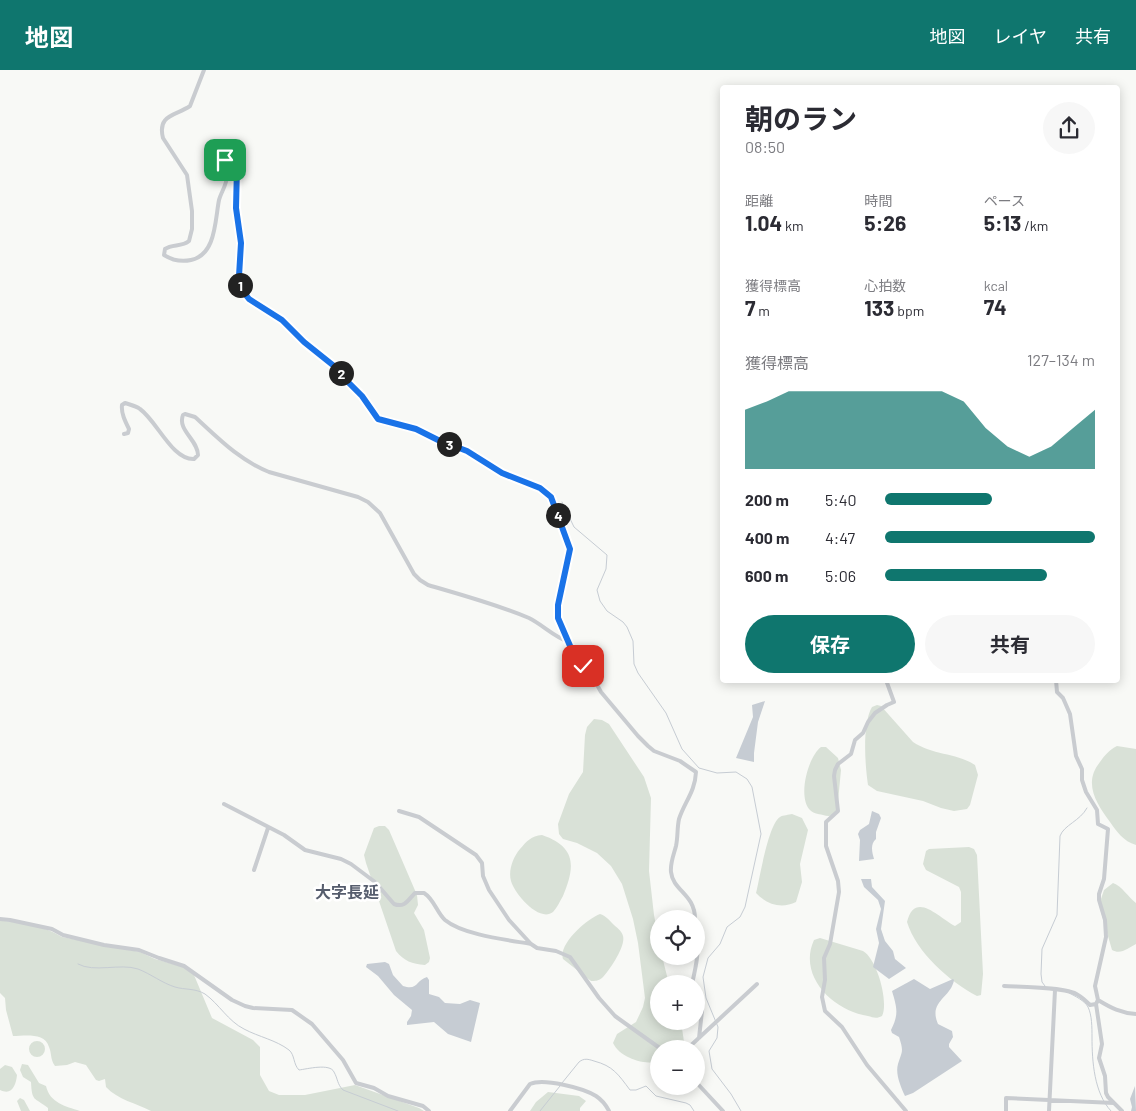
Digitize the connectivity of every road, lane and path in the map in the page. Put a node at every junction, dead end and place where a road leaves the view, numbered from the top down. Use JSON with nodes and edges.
{"nodes":[{"id":1,"x":204,"y":70,"type":"edge"},
{"id":2,"x":124,"y":434,"type":"dead end"},
{"id":3,"x":569,"y":642,"type":"junction"},
{"id":4,"x":887,"y":683,"type":"edge"},
{"id":5,"x":1056,"y":683,"type":"edge"},
{"id":6,"x":224,"y":804,"type":"dead end"},
{"id":7,"x":399,"y":811,"type":"dead end"},
{"id":8,"x":268,"y":828,"type":"junction"},
{"id":9,"x":254,"y":870,"type":"dead end"},
{"id":10,"x":694,"y":910,"type":"edge"},
{"id":11,"x":0,"y":919,"type":"edge"},
{"id":12,"x":530,"y":944,"type":"junction"},
{"id":13,"x":757,"y":984,"type":"dead end"},
{"id":14,"x":1004,"y":986,"type":"dead end"},
{"id":15,"x":1055,"y":990,"type":"junction"},
{"id":16,"x":1097,"y":1002,"type":"junction"},
{"id":17,"x":1136,"y":1014,"type":"edge"},
{"id":18,"x":700,"y":1030,"type":"edge"},
{"id":19,"x":699,"y":1038,"type":"joint"},
{"id":20,"x":650,"y":1041,"type":"edge"},
{"id":21,"x":705,"y":1092,"type":"edge"},
{"id":22,"x":1049,"y":1100,"type":"junction"},
{"id":23,"x":1114,"y":1103,"type":"junction"},
{"id":24,"x":429,"y":1111,"type":"edge"},
{"id":25,"x":510,"y":1111,"type":"edge"},
{"id":26,"x":609,"y":1111,"type":"edge"},
{"id":27,"x":723,"y":1111,"type":"edge"},
{"id":28,"x":906,"y":1111,"type":"edge"},
{"id":29,"x":1006,"y":1111,"type":"edge"},
{"id":30,"x":1048,"y":1111,"type":"edge"},
{"id":31,"x":1122,"y":1111,"type":"edge"}],
"edges":[{"from":1,"to":3,"type":"street"},
{"from":2,"to":3,"type":"street"},
{"from":3,"to":10,"type":"street"},
{"from":4,"to":28,"type":"street"},
{"from":5,"to":16,"type":"street"},
{"from":6,"to":8,"type":"street"},
{"from":7,"to":12,"type":"street"},
{"from":8,"to":9,"type":"street"},
{"from":8,"to":12,"type":"street"},
{"from":11,"to":24,"type":"street"},
{"from":12,"to":20,"type":"street"},
{"from":13,"to":19,"type":"street"},
{"from":14,"to":15,"type":"street"},
{"from":15,"to":16,"type":"street"},
{"from":15,"to":22,"type":"street"},
{"from":16,"to":17,"type":"street"},
{"from":16,"to":23,"type":"street"},
{"from":18,"to":19,"type":"street"},
{"from":21,"to":27,"type":"street"},
{"from":22,"to":23,"type":"street"},
{"from":22,"to":29,"type":"street"},
{"from":22,"to":30,"type":"street"},
{"from":23,"to":31,"type":"street"},
{"from":25,"to":26,"type":"street"}]}
